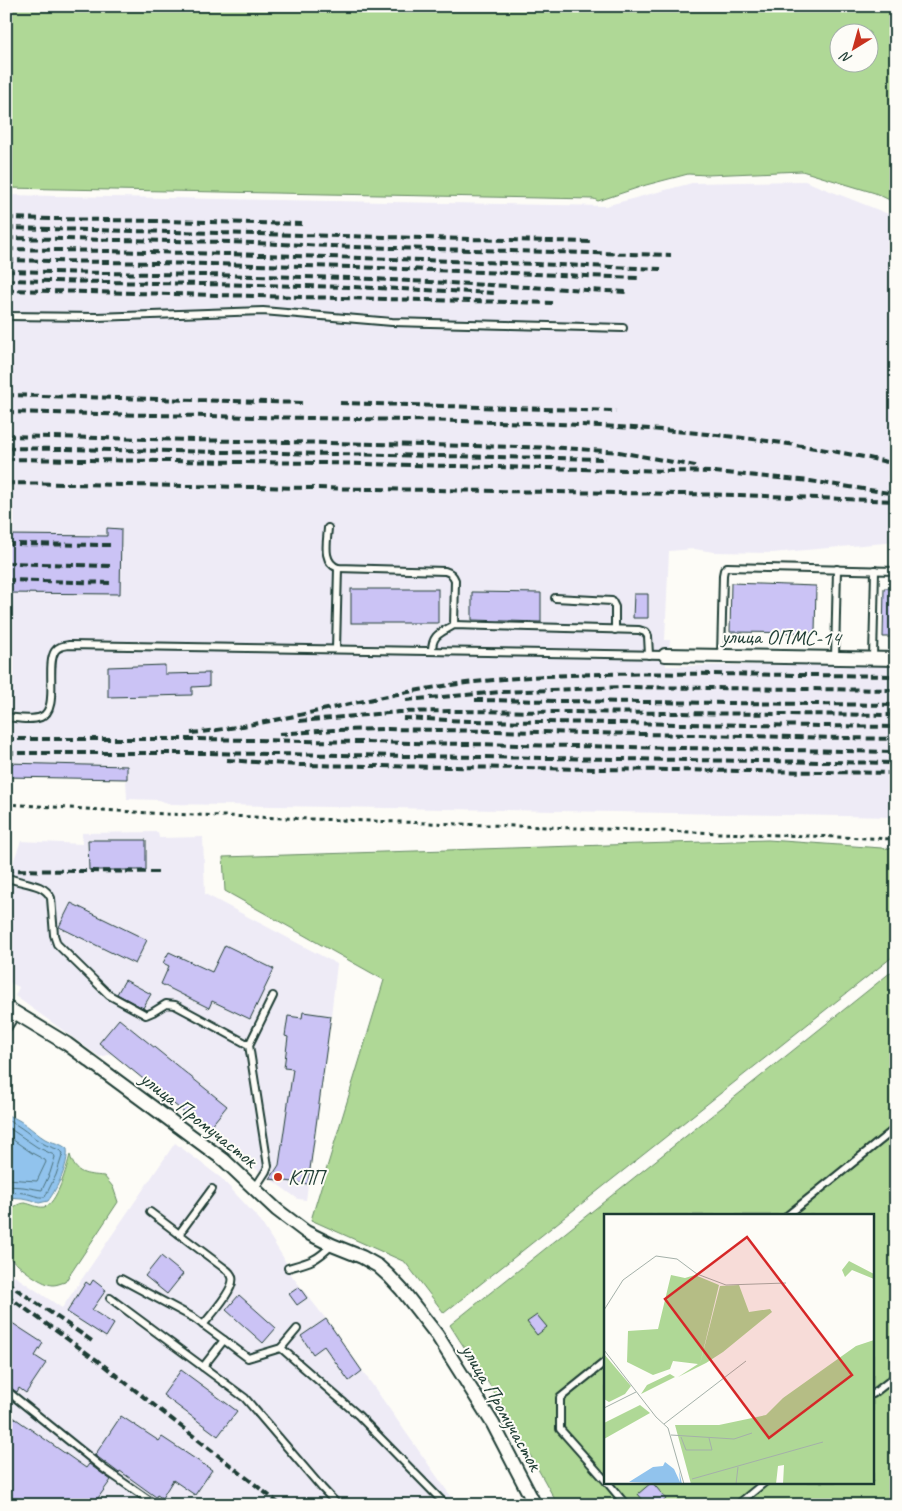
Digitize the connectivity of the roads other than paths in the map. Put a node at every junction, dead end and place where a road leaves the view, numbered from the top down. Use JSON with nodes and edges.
{"nodes":[{"id":1,"x":6,"y":316,"type":"edge"},
{"id":2,"x":623,"y":328,"type":"dead end"},
{"id":3,"x":328,"y":528,"type":"dead end"},
{"id":4,"x":338,"y":568,"type":"junction"},
{"id":5,"x":837,"y":569,"type":"junction"},
{"id":6,"x":875,"y":570,"type":"junction"},
{"id":7,"x":896,"y":571,"type":"edge"},
{"id":8,"x":555,"y":598,"type":"dead end"},
{"id":9,"x":454,"y":625,"type":"junction"},
{"id":10,"x":615,"y":630,"type":"junction"},
{"id":11,"x":336,"y":649,"type":"junction"},
{"id":12,"x":432,"y":651,"type":"junction"},
{"id":13,"x":649,"y":654,"type":"junction"},
{"id":14,"x":665,"y":655,"type":"joint"},
{"id":15,"x":721,"y":656,"type":"junction"},
{"id":16,"x":835,"y":658,"type":"junction"},
{"id":17,"x":873,"y":658,"type":"junction"},
{"id":18,"x":896,"y":658,"type":"edge"},
{"id":19,"x":6,"y":717,"type":"edge"},
{"id":20,"x":6,"y":877,"type":"edge"},
{"id":21,"x":273,"y":996,"type":"dead end"},
{"id":22,"x":12,"y":1010,"type":"edge"},
{"id":23,"x":6,"y":1030,"type":"edge"},
{"id":24,"x":250,"y":1045,"type":"junction"},
{"id":25,"x":896,"y":1128,"type":"edge"},
{"id":26,"x":255,"y":1188,"type":"junction"},
{"id":27,"x":212,"y":1189,"type":"dead end"},
{"id":28,"x":150,"y":1212,"type":"dead end"},
{"id":29,"x":789,"y":1214,"type":"edge"},
{"id":30,"x":179,"y":1234,"type":"junction"},
{"id":31,"x":332,"y":1245,"type":"junction"},
{"id":32,"x":288,"y":1268,"type":"dead end"},
{"id":33,"x":121,"y":1278,"type":"dead end"},
{"id":34,"x":110,"y":1298,"type":"dead end"},
{"id":35,"x":203,"y":1325,"type":"junction"},
{"id":36,"x":297,"y":1329,"type":"dead end"},
{"id":37,"x":224,"y":1340,"type":"junction"},
{"id":38,"x":281,"y":1348,"type":"junction"},
{"id":39,"x":604,"y":1363,"type":"edge"},
{"id":40,"x":203,"y":1368,"type":"junction"},
{"id":41,"x":896,"y":1376,"type":"edge"},
{"id":42,"x":6,"y":1390,"type":"edge"},
{"id":43,"x":874,"y":1393,"type":"edge"},
{"id":44,"x":604,"y":1480,"type":"edge"},
{"id":45,"x":608,"y":1484,"type":"edge"},
{"id":46,"x":763,"y":1484,"type":"edge"},
{"id":47,"x":156,"y":1505,"type":"edge"},
{"id":48,"x":338,"y":1505,"type":"edge"},
{"id":49,"x":446,"y":1505,"type":"edge"},
{"id":50,"x":535,"y":1505,"type":"edge"},
{"id":51,"x":626,"y":1505,"type":"edge"},
{"id":52,"x":737,"y":1505,"type":"edge"}],
"edges":[{"from":1,"to":2,"type":"lane"},
{"from":3,"to":4,"type":"lane"},
{"from":4,"to":9,"type":"lane"},
{"from":4,"to":11,"type":"lane"},
{"from":5,"to":6,"type":"lane"},
{"from":5,"to":15,"type":"lane"},
{"from":5,"to":16,"type":"lane"},
{"from":6,"to":7,"type":"lane"},
{"from":6,"to":17,"type":"lane"},
{"from":8,"to":10,"type":"lane"},
{"from":9,"to":10,"type":"lane"},
{"from":9,"to":12,"type":"lane"},
{"from":10,"to":13,"type":"lane"},
{"from":11,"to":12,"type":"lane"},
{"from":11,"to":19,"type":"lane"},
{"from":12,"to":13,"type":"lane"},
{"from":13,"to":14,"type":"lane"},
{"from":14,"to":15,"type":"street","name":"улица ОПМС-14"},
{"from":15,"to":16,"type":"street","name":"улица ОПМС-14"},
{"from":16,"to":17,"type":"street","name":"улица ОПМС-14"},
{"from":17,"to":18,"type":"street","name":"улица ОПМС-14"},
{"from":20,"to":24,"type":"lane"},
{"from":21,"to":24,"type":"lane"},
{"from":22,"to":23,"type":"lane"},
{"from":22,"to":26,"type":"street","name":"улица Промучасток"},
{"from":24,"to":26,"type":"lane"},
{"from":25,"to":29,"type":"lane"},
{"from":26,"to":31,"type":"street","name":"улица Промучасток"},
{"from":27,"to":30,"type":"lane"},
{"from":28,"to":30,"type":"lane"},
{"from":30,"to":35,"type":"lane"},
{"from":31,"to":32,"type":"lane"},
{"from":31,"to":50,"type":"street","name":"улица Промучасток"},
{"from":33,"to":35,"type":"lane"},
{"from":34,"to":40,"type":"lane"},
{"from":35,"to":37,"type":"lane"},
{"from":36,"to":38,"type":"lane"},
{"from":37,"to":38,"type":"lane"},
{"from":37,"to":40,"type":"lane"},
{"from":38,"to":49,"type":"lane"},
{"from":39,"to":44,"type":"lane"},
{"from":40,"to":48,"type":"lane"},
{"from":41,"to":43,"type":"lane"},
{"from":42,"to":47,"type":"lane"},
{"from":45,"to":51,"type":"lane"},
{"from":46,"to":52,"type":"lane"}]}
